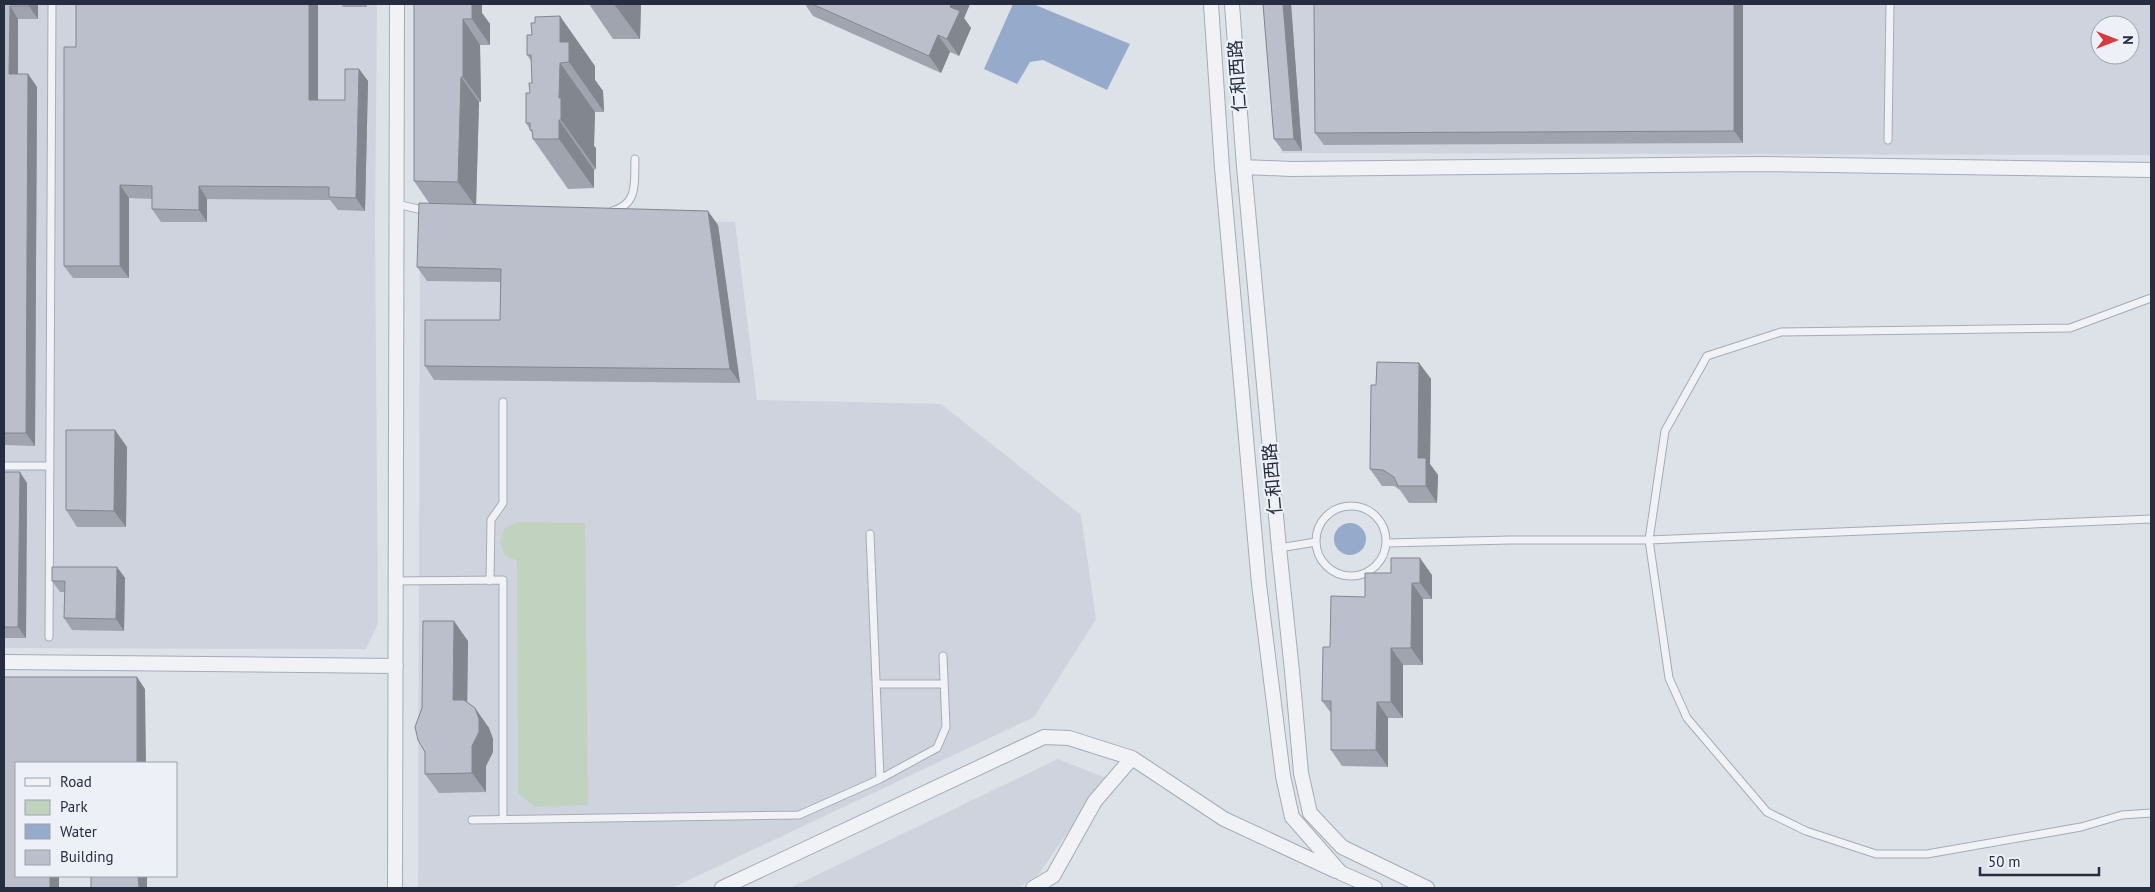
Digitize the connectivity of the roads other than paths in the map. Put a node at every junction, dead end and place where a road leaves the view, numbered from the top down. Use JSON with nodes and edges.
{"nodes":[{"id":1,"x":52,"y":4,"type":"edge"},
{"id":2,"x":397,"y":4,"type":"edge"},
{"id":3,"x":1211,"y":4,"type":"edge"},
{"id":4,"x":1232,"y":4,"type":"edge"},
{"id":5,"x":1890,"y":4,"type":"edge"},
{"id":6,"x":1888,"y":140,"type":"dead end"},
{"id":7,"x":635,"y":159,"type":"dead end"},
{"id":8,"x":1244,"y":167,"type":"junction"},
{"id":9,"x":2151,"y":170,"type":"edge"},
{"id":10,"x":397,"y":204,"type":"junction"},
{"id":11,"x":432,"y":212,"type":"edge"},
{"id":12,"x":604,"y":213,"type":"edge"},
{"id":13,"x":2151,"y":298,"type":"edge"},
{"id":14,"x":503,"y":402,"type":"dead end"},
{"id":15,"x":4,"y":466,"type":"edge"},
{"id":16,"x":50,"y":466,"type":"junction"},
{"id":17,"x":2151,"y":519,"type":"edge"},
{"id":18,"x":870,"y":534,"type":"dead end"},
{"id":19,"x":1649,"y":540,"type":"junction"},
{"id":20,"x":1316,"y":542,"type":"junction"},
{"id":21,"x":1387,"y":542,"type":"junction"},
{"id":22,"x":1279,"y":548,"type":"junction"},
{"id":23,"x":1282,"y":579,"type":"junction"},
{"id":24,"x":396,"y":581,"type":"junction"},
{"id":25,"x":490,"y":581,"type":"junction"},
{"id":26,"x":1259,"y":584,"type":"junction"},
{"id":27,"x":49,"y":637,"type":"dead end"},
{"id":28,"x":943,"y":656,"type":"dead end"},
{"id":29,"x":4,"y":662,"type":"edge"},
{"id":30,"x":396,"y":666,"type":"junction"},
{"id":31,"x":876,"y":684,"type":"junction"},
{"id":32,"x":944,"y":684,"type":"junction"},
{"id":33,"x":1132,"y":758,"type":"junction"},
{"id":34,"x":880,"y":779,"type":"junction"},
{"id":35,"x":2151,"y":813,"type":"edge"},
{"id":36,"x":503,"y":819,"type":"junction"},
{"id":37,"x":472,"y":820,"type":"dead end"},
{"id":38,"x":1341,"y":874,"type":"junction"},
{"id":39,"x":395,"y":888,"type":"edge"},
{"id":40,"x":722,"y":888,"type":"edge"},
{"id":41,"x":1033,"y":888,"type":"edge"},
{"id":42,"x":1375,"y":888,"type":"edge"},
{"id":43,"x":1427,"y":888,"type":"edge"}],
"edges":[{"from":1,"to":16,"type":"lane"},
{"from":2,"to":10,"type":"street"},
{"from":3,"to":26,"type":"street","name":"仁和西路"},
{"from":4,"to":8,"type":"street","name":"仁和西路"},
{"from":5,"to":6,"type":"lane"},
{"from":7,"to":12,"type":"lane"},
{"from":8,"to":9,"type":"street"},
{"from":8,"to":22,"type":"street","name":"仁和西路"},
{"from":10,"to":11,"type":"lane"},
{"from":10,"to":24,"type":"street"},
{"from":13,"to":19,"type":"lane"},
{"from":14,"to":25,"type":"lane"},
{"from":15,"to":16,"type":"lane"},
{"from":16,"to":27,"type":"lane"},
{"from":17,"to":19,"type":"lane"},
{"from":18,"to":31,"type":"lane"},
{"from":19,"to":21,"type":"lane"},
{"from":19,"to":35,"type":"lane"},
{"from":20,"to":21,"type":"lane"},
{"from":20,"to":21,"type":"lane"},
{"from":20,"to":22,"type":"lane"},
{"from":22,"to":23,"type":"street","name":"仁和西路"},
{"from":23,"to":26,"type":"street"},
{"from":23,"to":43,"type":"street","name":"仁和西路"},
{"from":24,"to":25,"type":"lane"},
{"from":24,"to":30,"type":"street"},
{"from":25,"to":36,"type":"lane"},
{"from":26,"to":38,"type":"street","name":"仁和西路"},
{"from":28,"to":32,"type":"lane"},
{"from":29,"to":30,"type":"street"},
{"from":30,"to":39,"type":"street"},
{"from":31,"to":32,"type":"lane"},
{"from":31,"to":34,"type":"lane"},
{"from":32,"to":34,"type":"lane"},
{"from":33,"to":38,"type":"street"},
{"from":33,"to":40,"type":"street"},
{"from":33,"to":41,"type":"street"},
{"from":34,"to":36,"type":"lane"},
{"from":36,"to":37,"type":"lane"},
{"from":38,"to":42,"type":"street","name":"仁和西路"}]}
